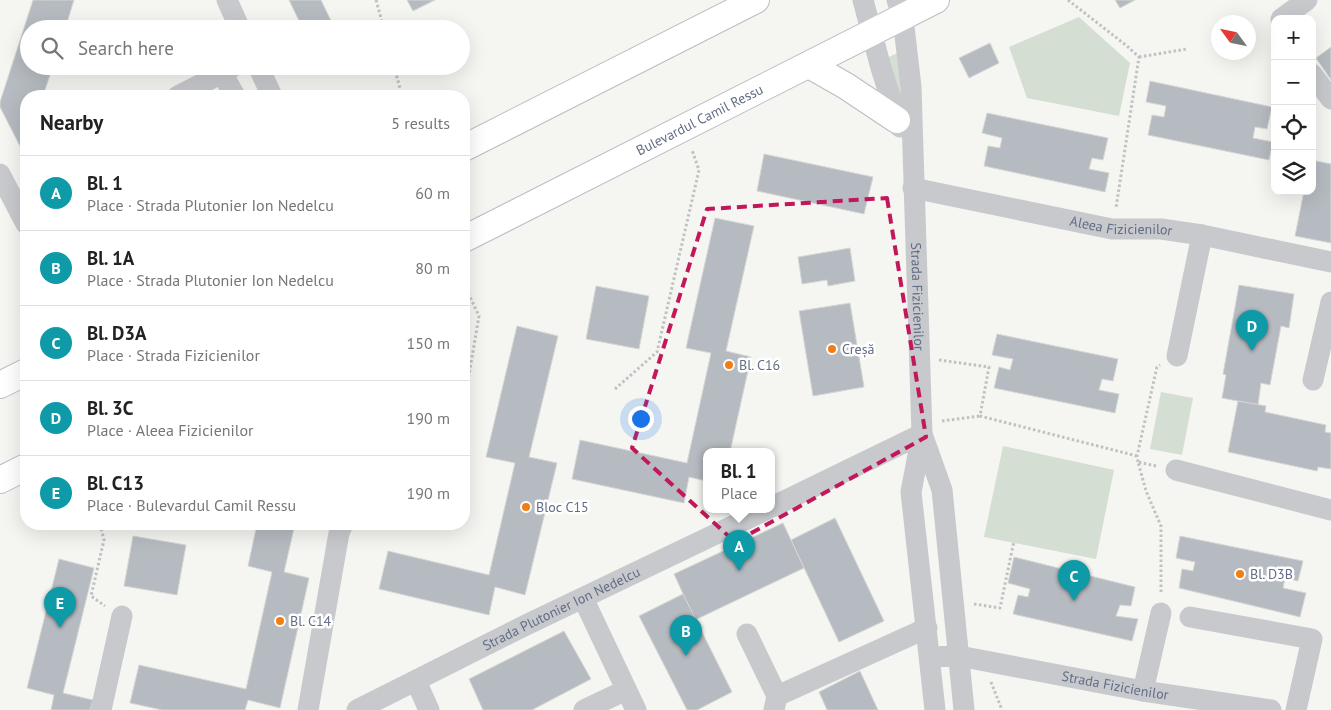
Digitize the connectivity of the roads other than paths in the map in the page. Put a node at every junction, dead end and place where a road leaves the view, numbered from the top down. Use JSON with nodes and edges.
{"nodes":[{"id":1,"x":226,"y":0,"type":"edge"},
{"id":2,"x":756,"y":0,"type":"edge"},
{"id":3,"x":863,"y":0,"type":"edge"},
{"id":4,"x":936,"y":0,"type":"edge"},
{"id":5,"x":1307,"y":0,"type":"edge"},
{"id":6,"x":900,"y":9,"type":"edge"},
{"id":7,"x":1286,"y":15,"type":"edge"},
{"id":8,"x":236,"y":20,"type":"edge"},
{"id":9,"x":872,"y":34,"type":"junction"},
{"id":10,"x":809,"y":64,"type":"junction"},
{"id":11,"x":220,"y":75,"type":"edge"},
{"id":12,"x":229,"y":75,"type":"edge"},
{"id":13,"x":262,"y":75,"type":"edge"},
{"id":14,"x":1316,"y":79,"type":"edge"},
{"id":15,"x":196,"y":90,"type":"edge"},
{"id":16,"x":233,"y":90,"type":"edge"},
{"id":17,"x":269,"y":90,"type":"edge"},
{"id":18,"x":1331,"y":99,"type":"edge"},
{"id":19,"x":897,"y":120,"type":"junction"},
{"id":20,"x":470,"y":145,"type":"edge"},
{"id":21,"x":912,"y":158,"type":"junction"},
{"id":22,"x":0,"y":174,"type":"edge"},
{"id":23,"x":914,"y":188,"type":"junction"},
{"id":24,"x":20,"y":212,"type":"edge"},
{"id":25,"x":1202,"y":235,"type":"junction"},
{"id":26,"x":470,"y":236,"type":"edge"},
{"id":27,"x":1331,"y":262,"type":"edge"},
{"id":28,"x":1331,"y":302,"type":"edge"},
{"id":29,"x":1177,"y":356,"type":"road end"},
{"id":30,"x":20,"y":375,"type":"edge"},
{"id":31,"x":1313,"y":380,"type":"dead end"},
{"id":32,"x":0,"y":385,"type":"edge"},
{"id":33,"x":922,"y":429,"type":"junction"},
{"id":34,"x":20,"y":470,"type":"edge"},
{"id":35,"x":1176,"y":470,"type":"road end"},
{"id":36,"x":0,"y":480,"type":"edge"},
{"id":37,"x":775,"y":505,"type":"edge"},
{"id":38,"x":1331,"y":510,"type":"edge"},
{"id":39,"x":760,"y":513,"type":"edge"},
{"id":40,"x":340,"y":530,"type":"edge"},
{"id":41,"x":583,"y":598,"type":"junction"},
{"id":42,"x":1161,"y":613,"type":"road end"},
{"id":43,"x":122,"y":616,"type":"road end"},
{"id":44,"x":1190,"y":617,"type":"dead end"},
{"id":45,"x":927,"y":628,"type":"junction"},
{"id":46,"x":747,"y":634,"type":"dead end"},
{"id":47,"x":959,"y":656,"type":"junction"},
{"id":48,"x":930,"y":657,"type":"junction"},
{"id":49,"x":416,"y":682,"type":"junction"},
{"id":50,"x":626,"y":690,"type":"junction"},
{"id":51,"x":1143,"y":691,"type":"junction"},
{"id":52,"x":775,"y":703,"type":"edge"},
{"id":53,"x":1194,"y":705,"type":"edge"},
{"id":54,"x":101,"y":710,"type":"edge"},
{"id":55,"x":308,"y":710,"type":"edge"},
{"id":56,"x":357,"y":710,"type":"edge"},
{"id":57,"x":429,"y":710,"type":"edge"},
{"id":58,"x":584,"y":710,"type":"edge"},
{"id":59,"x":636,"y":710,"type":"edge"},
{"id":60,"x":935,"y":710,"type":"edge"},
{"id":61,"x":964,"y":710,"type":"edge"},
{"id":62,"x":1270,"y":710,"type":"edge"},
{"id":63,"x":1296,"y":710,"type":"edge"}],
"edges":[{"from":1,"to":8,"type":"street"},
{"from":2,"to":20,"type":"main road"},
{"from":3,"to":9,"type":"street","name":"Strada Fizicienilor"},
{"from":4,"to":6,"type":"main road","name":"Bulevardul Camil Ressu"},
{"from":5,"to":7,"type":"street"},
{"from":6,"to":9,"type":"main road","name":"Bulevardul Camil Ressu"},
{"from":6,"to":21,"type":"street","name":"Strada Fizicienilor"},
{"from":9,"to":10,"type":"main road","name":"Bulevardul Camil Ressu"},
{"from":9,"to":19,"type":"street","name":"Strada Fizicienilor"},
{"from":10,"to":19,"type":"main road"},
{"from":10,"to":26,"type":"main road","name":"Bulevardul Camil Ressu"},
{"from":11,"to":15,"type":"street"},
{"from":12,"to":16,"type":"street"},
{"from":13,"to":17,"type":"street"},
{"from":14,"to":18,"type":"street"},
{"from":19,"to":21,"type":"street","name":"Strada Fizicienilor"},
{"from":21,"to":23,"type":"street","name":"Strada Fizicienilor"},
{"from":22,"to":24,"type":"street"},
{"from":23,"to":25,"type":"street","name":"Aleea Fizicienilor"},
{"from":23,"to":33,"type":"street","name":"Strada Fizicienilor"},
{"from":25,"to":27,"type":"street","name":"Aleea Fizicienilor"},
{"from":25,"to":29,"type":"street"},
{"from":28,"to":31,"type":"street"},
{"from":30,"to":32,"type":"main road"},
{"from":33,"to":37,"type":"street"},
{"from":33,"to":45,"type":"street","name":"Strada Fizicienilor"},
{"from":33,"to":47,"type":"street","name":"Strada Fizicienilor"},
{"from":34,"to":36,"type":"main road"},
{"from":35,"to":38,"type":"street"},
{"from":39,"to":41,"type":"street","name":"Strada Plutonier Ion Nedelcu"},
{"from":40,"to":55,"type":"street"},
{"from":41,"to":49,"type":"street","name":"Strada Plutonier Ion Nedelcu"},
{"from":41,"to":50,"type":"street"},
{"from":42,"to":51,"type":"street"},
{"from":43,"to":54,"type":"street"},
{"from":44,"to":63,"type":"street"},
{"from":45,"to":48,"type":"street","name":"Strada Fizicienilor"},
{"from":45,"to":52,"type":"street"},
{"from":46,"to":52,"type":"street"},
{"from":47,"to":48,"type":"street","name":"Strada Fizicienilor"},
{"from":47,"to":51,"type":"street","name":"Strada Fizicienilor"},
{"from":47,"to":61,"type":"street","name":"Strada Fizicienilor"},
{"from":48,"to":60,"type":"street","name":"Strada Fizicienilor"},
{"from":49,"to":56,"type":"street","name":"Strada Plutonier Ion Nedelcu"},
{"from":49,"to":57,"type":"street"},
{"from":50,"to":58,"type":"street"},
{"from":50,"to":59,"type":"street"},
{"from":51,"to":53,"type":"street","name":"Strada Fizicienilor"},
{"from":53,"to":62,"type":"street","name":"Strada Fizicienilor"}]}
